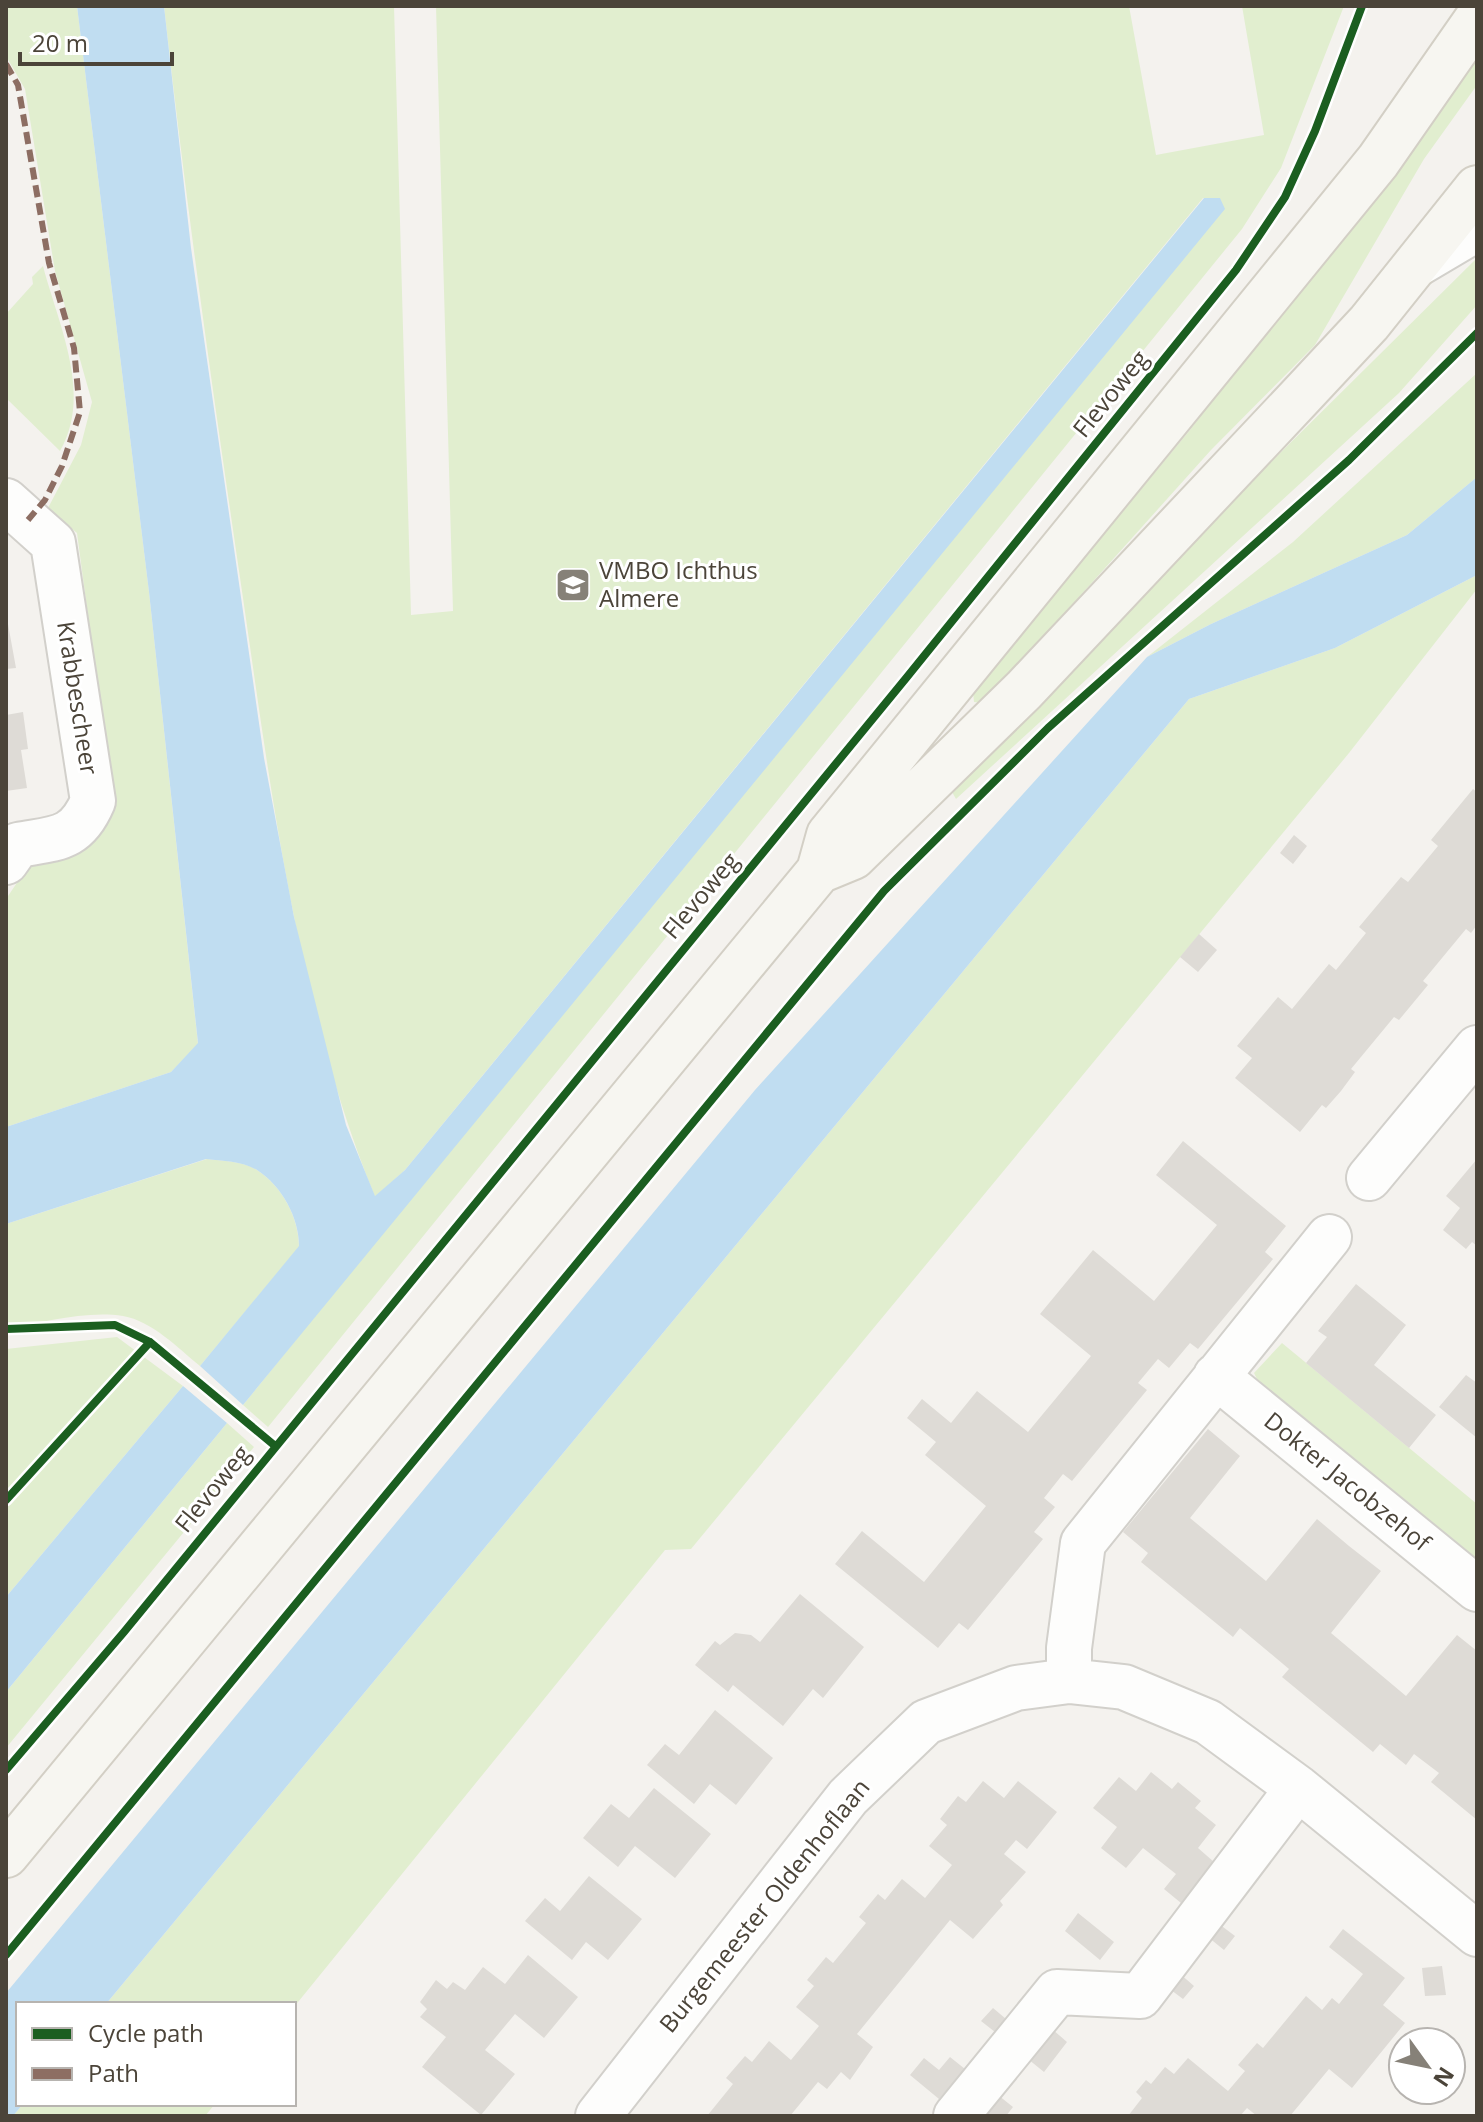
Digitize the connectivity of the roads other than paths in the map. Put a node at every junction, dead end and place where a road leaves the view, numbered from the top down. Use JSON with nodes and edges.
{"nodes":[{"id":1,"x":1477,"y":19,"type":"edge"},
{"id":2,"x":1477,"y":188,"type":"edge"},
{"id":3,"x":1477,"y":238,"type":"edge"},
{"id":4,"x":1402,"y":283,"type":"junction"},
{"id":5,"x":6,"y":501,"type":"edge"},
{"id":6,"x":6,"y":862,"type":"edge"},
{"id":7,"x":819,"y":871,"type":"junction"},
{"id":8,"x":1477,"y":1048,"type":"edge"},
{"id":9,"x":1369,"y":1178,"type":"dead end"},
{"id":10,"x":1329,"y":1237,"type":"dead end"},
{"id":11,"x":1216,"y":1376,"type":"junction"},
{"id":12,"x":1477,"y":1589,"type":"edge"},
{"id":13,"x":1069,"y":1681,"type":"junction"},
{"id":14,"x":1298,"y":1788,"type":"junction"},
{"id":15,"x":6,"y":1855,"type":"edge"},
{"id":16,"x":1477,"y":1934,"type":"edge"},
{"id":17,"x":598,"y":2116,"type":"edge"},
{"id":18,"x":956,"y":2116,"type":"edge"}],
"edges":[{"from":1,"to":7,"type":"main road"},
{"from":2,"to":4,"type":"main road"},
{"from":3,"to":4,"type":"lane"},
{"from":4,"to":7,"type":"main road"},
{"from":5,"to":6,"type":"street","name":"Krabbescheer"},
{"from":7,"to":15,"type":"main road"},
{"from":8,"to":9,"type":"street"},
{"from":10,"to":11,"type":"street"},
{"from":11,"to":12,"type":"street","name":"Dokter Jacobzehof"},
{"from":11,"to":13,"type":"street"},
{"from":13,"to":14,"type":"street","name":"Burgemeester Oldenhoflaan"},
{"from":13,"to":17,"type":"street","name":"Burgemeester Oldenhoflaan"},
{"from":14,"to":16,"type":"street","name":"Burgemeester Oldenhoflaan"},
{"from":14,"to":18,"type":"street"}]}
